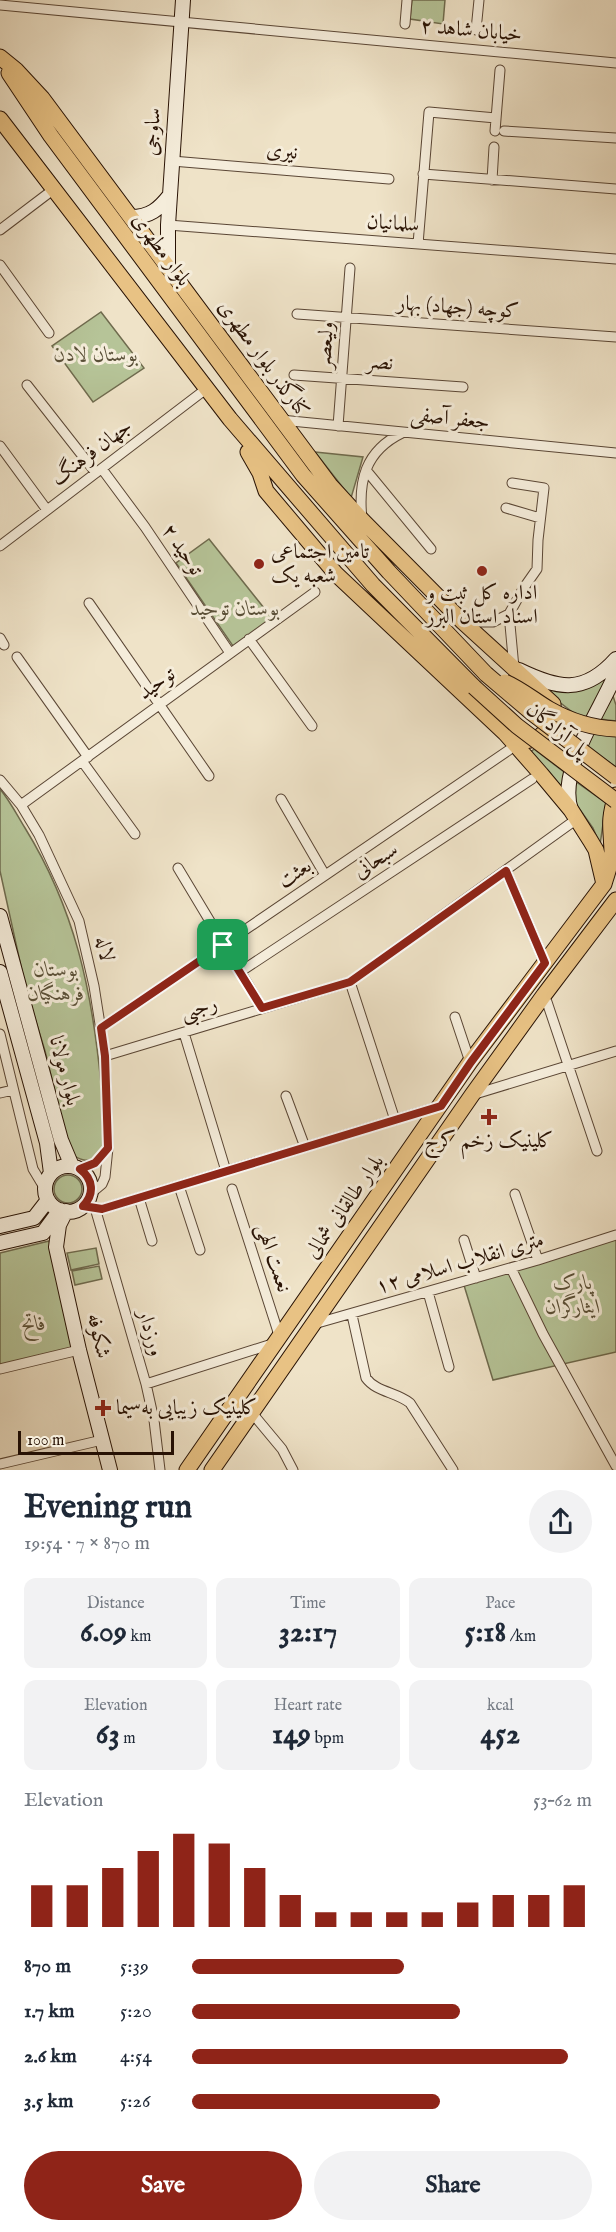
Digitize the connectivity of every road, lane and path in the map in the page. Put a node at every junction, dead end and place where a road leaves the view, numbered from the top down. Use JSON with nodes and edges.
{"nodes":[{"id":1,"x":183,"y":0,"type":"edge"},
{"id":2,"x":406,"y":0,"type":"edge"},
{"id":3,"x":479,"y":0,"type":"edge"},
{"id":4,"x":0,"y":4,"type":"edge"},
{"id":5,"x":182,"y":22,"type":"junction"},
{"id":6,"x":405,"y":24,"type":"dead end"},
{"id":7,"x":476,"y":30,"type":"dead end"},
{"id":8,"x":0,"y":59,"type":"edge"},
{"id":9,"x":616,"y":63,"type":"edge"},
{"id":10,"x":500,"y":70,"type":"dead end"},
{"id":11,"x":496,"y":118,"type":"junction"},
{"id":12,"x":0,"y":119,"type":"edge"},
{"id":13,"x":616,"y":138,"type":"edge"},
{"id":14,"x":495,"y":147,"type":"dead end"},
{"id":15,"x":172,"y":161,"type":"junction"},
{"id":16,"x":423,"y":174,"type":"junction"},
{"id":17,"x":389,"y":179,"type":"dead end"},
{"id":18,"x":492,"y":180,"type":"junction"},
{"id":19,"x":54,"y":189,"type":"junction"},
{"id":20,"x":616,"y":189,"type":"edge"},
{"id":21,"x":170,"y":195,"type":"junction"},
{"id":22,"x":131,"y":217,"type":"junction"},
{"id":23,"x":168,"y":225,"type":"junction"},
{"id":24,"x":0,"y":230,"type":"edge"},
{"id":25,"x":418,"y":244,"type":"junction"},
{"id":26,"x":616,"y":260,"type":"edge"},
{"id":27,"x":0,"y":265,"type":"edge"},
{"id":28,"x":168,"y":266,"type":"junction"},
{"id":29,"x":350,"y":268,"type":"dead end"},
{"id":30,"x":297,"y":314,"type":"dead end"},
{"id":31,"x":346,"y":318,"type":"junction"},
{"id":32,"x":49,"y":333,"type":"dead end"},
{"id":33,"x":616,"y":338,"type":"edge"},
{"id":34,"x":294,"y":375,"type":"dead end"},
{"id":35,"x":342,"y":378,"type":"junction"},
{"id":36,"x":27,"y":385,"type":"dead end"},
{"id":37,"x":463,"y":387,"type":"dead end"},
{"id":38,"x":206,"y":389,"type":"junction"},
{"id":39,"x":230,"y":419,"type":"junction"},
{"id":40,"x":281,"y":420,"type":"junction"},
{"id":41,"x":338,"y":426,"type":"junction"},
{"id":42,"x":404,"y":432,"type":"junction"},
{"id":43,"x":0,"y":446,"type":"edge"},
{"id":44,"x":616,"y":453,"type":"edge"},
{"id":45,"x":366,"y":470,"type":"junction"},
{"id":46,"x":99,"y":471,"type":"junction"},
{"id":47,"x":512,"y":483,"type":"dead end"},
{"id":48,"x":506,"y":508,"type":"dead end"},
{"id":49,"x":47,"y":510,"type":"junction"},
{"id":50,"x":540,"y":518,"type":"junction"},
{"id":51,"x":363,"y":521,"type":"junction"},
{"id":52,"x":2,"y":541,"type":"edge"},
{"id":53,"x":431,"y":549,"type":"dead end"},
{"id":54,"x":315,"y":592,"type":"dead end"},
{"id":55,"x":89,"y":603,"type":"dead end"},
{"id":56,"x":509,"y":614,"type":"junction"},
{"id":57,"x":463,"y":622,"type":"junction"},
{"id":58,"x":249,"y":639,"type":"junction"},
{"id":59,"x":230,"y":653,"type":"junction"},
{"id":60,"x":17,"y":657,"type":"dead end"},
{"id":61,"x":616,"y":659,"type":"edge"},
{"id":62,"x":514,"y":668,"type":"junction"},
{"id":63,"x":616,"y":673,"type":"edge"},
{"id":64,"x":486,"y":674,"type":"junction"},
{"id":65,"x":159,"y":705,"type":"junction"},
{"id":66,"x":312,"y":726,"type":"dead end"},
{"id":67,"x":616,"y":729,"type":"edge"},
{"id":68,"x":505,"y":733,"type":"junction"},
{"id":69,"x":509,"y":750,"type":"dead end"},
{"id":70,"x":85,"y":759,"type":"junction"},
{"id":71,"x":209,"y":776,"type":"dead end"},
{"id":72,"x":616,"y":777,"type":"edge"},
{"id":73,"x":532,"y":779,"type":"dead end"},
{"id":74,"x":0,"y":780,"type":"edge"},
{"id":75,"x":616,"y":795,"type":"edge"},
{"id":76,"x":281,"y":799,"type":"dead end"},
{"id":77,"x":616,"y":801,"type":"edge"},
{"id":78,"x":21,"y":805,"type":"junction"},
{"id":79,"x":573,"y":816,"type":"junction"},
{"id":80,"x":135,"y":834,"type":"dead end"},
{"id":81,"x":178,"y":868,"type":"dead end"},
{"id":82,"x":506,"y":871,"type":"junction"},
{"id":83,"x":325,"y":875,"type":"junction"},
{"id":84,"x":604,"y":884,"type":"junction"},
{"id":85,"x":615,"y":902,"type":"edge"},
{"id":86,"x":0,"y":916,"type":"edge"},
{"id":87,"x":223,"y":945,"type":"junction"},
{"id":88,"x":545,"y":963,"type":"junction"},
{"id":89,"x":0,"y":972,"type":"edge"},
{"id":90,"x":240,"y":972,"type":"junction"},
{"id":91,"x":350,"y":982,"type":"junction"},
{"id":92,"x":547,"y":1002,"type":"dead end"},
{"id":93,"x":262,"y":1008,"type":"junction"},
{"id":94,"x":455,"y":1017,"type":"dead end"},
{"id":95,"x":101,"y":1028,"type":"junction"},
{"id":96,"x":184,"y":1033,"type":"junction"},
{"id":97,"x":0,"y":1034,"type":"edge"},
{"id":98,"x":616,"y":1051,"type":"edge"},
{"id":99,"x":105,"y":1056,"type":"junction"},
{"id":100,"x":471,"y":1062,"type":"junction"},
{"id":101,"x":570,"y":1066,"type":"junction"},
{"id":102,"x":13,"y":1090,"type":"junction"},
{"id":103,"x":0,"y":1093,"type":"edge"},
{"id":104,"x":472,"y":1095,"type":"junction"},
{"id":105,"x":286,"y":1096,"type":"dead end"},
{"id":106,"x":441,"y":1106,"type":"junction"},
{"id":107,"x":395,"y":1120,"type":"junction"},
{"id":108,"x":108,"y":1148,"type":"junction"},
{"id":109,"x":305,"y":1148,"type":"junction"},
{"id":110,"x":597,"y":1152,"type":"dead end"},
{"id":111,"x":76,"y":1168,"type":"junction"},
{"id":112,"x":226,"y":1171,"type":"junction"},
{"id":113,"x":51,"y":1173,"type":"junction"},
{"id":114,"x":179,"y":1186,"type":"junction"},
{"id":115,"x":232,"y":1189,"type":"dead end"},
{"id":116,"x":47,"y":1194,"type":"junction"},
{"id":117,"x":90,"y":1194,"type":"junction"},
{"id":118,"x":515,"y":1194,"type":"dead end"},
{"id":119,"x":139,"y":1198,"type":"junction"},
{"id":120,"x":89,"y":1207,"type":"junction"},
{"id":121,"x":63,"y":1211,"type":"junction"},
{"id":122,"x":0,"y":1226,"type":"edge"},
{"id":123,"x":616,"y":1235,"type":"edge"},
{"id":124,"x":464,"y":1240,"type":"dead end"},
{"id":125,"x":152,"y":1241,"type":"dead end"},
{"id":126,"x":0,"y":1243,"type":"edge"},
{"id":127,"x":200,"y":1250,"type":"dead end"},
{"id":128,"x":538,"y":1260,"type":"junction"},
{"id":129,"x":511,"y":1268,"type":"junction"},
{"id":130,"x":476,"y":1278,"type":"junction"},
{"id":131,"x":428,"y":1292,"type":"junction"},
{"id":132,"x":352,"y":1315,"type":"junction"},
{"id":133,"x":314,"y":1324,"type":"junction"},
{"id":134,"x":278,"y":1341,"type":"junction"},
{"id":135,"x":79,"y":1350,"type":"junction"},
{"id":136,"x":449,"y":1367,"type":"dead end"},
{"id":137,"x":0,"y":1369,"type":"edge"},
{"id":138,"x":146,"y":1384,"type":"junction"},
{"id":139,"x":252,"y":1413,"type":"junction"},
{"id":140,"x":102,"y":1440,"type":"junction"},
{"id":141,"x":0,"y":1464,"type":"edge"},
{"id":142,"x":616,"y":1466,"type":"edge"},
{"id":143,"x":110,"y":1470,"type":"edge"},
{"id":144,"x":160,"y":1470,"type":"edge"},
{"id":145,"x":187,"y":1470,"type":"edge"},
{"id":146,"x":212,"y":1470,"type":"edge"},
{"id":147,"x":293,"y":1470,"type":"edge"},
{"id":148,"x":453,"y":1470,"type":"edge"}],
"edges":[{"from":1,"to":5,"type":"main road","name":"ساوجی"},
{"from":2,"to":6,"type":"street"},
{"from":3,"to":7,"type":"street"},
{"from":4,"to":5,"type":"street","name":"خیابان شاهد ۲"},
{"from":5,"to":9,"type":"street","name":"خیابان شاهد ۲"},
{"from":5,"to":15,"type":"main road","name":"ساوجی"},
{"from":8,"to":22,"type":"main road","name":"کنارگذر بلوار مطهری"},
{"from":8,"to":64,"type":"main road","name":"بلوار مطهری"},
{"from":10,"to":11,"type":"street"},
{"from":11,"to":13,"type":"street"},
{"from":11,"to":16,"type":"street"},
{"from":12,"to":19,"type":"main road"},
{"from":14,"to":18,"type":"street"},
{"from":15,"to":17,"type":"street","name":"نیری"},
{"from":15,"to":21,"type":"main road","name":"ساوجی"},
{"from":16,"to":18,"type":"street"},
{"from":16,"to":25,"type":"street"},
{"from":18,"to":20,"type":"street"},
{"from":19,"to":24,"type":"street"},
{"from":19,"to":38,"type":"main road"},
{"from":21,"to":22,"type":"main road"},
{"from":21,"to":23,"type":"main road","name":"ساوجی"},
{"from":22,"to":28,"type":"main road","name":"کنارگذر بلوار مطهری"},
{"from":23,"to":25,"type":"street","name":"سلمانیان"},
{"from":23,"to":28,"type":"main road","name":"ساوجی"},
{"from":25,"to":26,"type":"street","name":"سلمانیان"},
{"from":27,"to":32,"type":"street"},
{"from":28,"to":40,"type":"main road","name":"کنارگذر بلوار مطهری"},
{"from":29,"to":31,"type":"street","name":"ولیعصر"},
{"from":30,"to":31,"type":"street","name":"کوچه (جهاد) بهار"},
{"from":31,"to":33,"type":"street","name":"کوچه (جهاد) بهار"},
{"from":31,"to":35,"type":"street","name":"ولیعصر"},
{"from":34,"to":35,"type":"street","name":"نصر"},
{"from":35,"to":37,"type":"street","name":"نصر"},
{"from":35,"to":41,"type":"street","name":"ولیعصر"},
{"from":36,"to":46,"type":"street","name":"توحید ۲"},
{"from":38,"to":39,"type":"main road"},
{"from":38,"to":46,"type":"street","name":"جهان فرهنگ"},
{"from":39,"to":68,"type":"main road"},
{"from":39,"to":77,"type":"main road","name":"پل آزادگان","bridge":true},
{"from":40,"to":41,"type":"street","name":"جعفر آصفی"},
{"from":40,"to":51,"type":"main road","name":"کنارگذر بلوار مطهری"},
{"from":41,"to":42,"type":"street","name":"جعفر آصفی"},
{"from":42,"to":44,"type":"street","name":"جعفر آصفی"},
{"from":42,"to":45,"type":"street"},
{"from":43,"to":49,"type":"street"},
{"from":45,"to":51,"type":"street"},
{"from":45,"to":53,"type":"street"},
{"from":46,"to":49,"type":"street","name":"جهان فرهنگ"},
{"from":46,"to":59,"type":"street","name":"توحید ۲"},
{"from":47,"to":50,"type":"street"},
{"from":48,"to":50,"type":"street"},
{"from":49,"to":52,"type":"street","name":"جهان فرهنگ"},
{"from":50,"to":56,"type":"street"},
{"from":51,"to":57,"type":"main road","name":"کنارگذر بلوار مطهری"},
{"from":54,"to":58,"type":"street","name":"توحید"},
{"from":55,"to":65,"type":"street"},
{"from":56,"to":57,"type":"street"},
{"from":56,"to":62,"type":"street"},
{"from":57,"to":62,"type":"main road","name":"کنارگذر بلوار مطهری"},
{"from":58,"to":59,"type":"street","name":"توحید"},
{"from":58,"to":66,"type":"street"},
{"from":59,"to":65,"type":"street","name":"توحید"},
{"from":60,"to":70,"type":"street"},
{"from":61,"to":62,"type":"main road"},
{"from":62,"to":68,"type":"main road","name":"کنارگذر بلوار مطهری"},
{"from":63,"to":79,"type":"main road"},
{"from":64,"to":67,"type":"main road","bridge":true},
{"from":64,"to":72,"type":"main road","name":"پل آزادگان","bridge":true},
{"from":65,"to":70,"type":"street","name":"توحید"},
{"from":65,"to":71,"type":"street"},
{"from":68,"to":79,"type":"main road"},
{"from":69,"to":83,"type":"street","name":"بعثت"},
{"from":70,"to":78,"type":"street","name":"توحید"},
{"from":70,"to":80,"type":"street"},
{"from":73,"to":90,"type":"street","name":"سبحانی"},
{"from":74,"to":78,"type":"street","name":"لاله"},
{"from":75,"to":84,"type":"main road"},
{"from":76,"to":83,"type":"street"},
{"from":78,"to":95,"type":"street","name":"لاله"},
{"from":79,"to":82,"type":"street","name":"رجبی"},
{"from":79,"to":84,"type":"main road"},
{"from":81,"to":87,"type":"street"},
{"from":82,"to":88,"type":"street"},
{"from":82,"to":91,"type":"street","name":"رجبی"},
{"from":83,"to":87,"type":"street","name":"بعثت"},
{"from":84,"to":88,"type":"main road","name":"بلوار طالقانی شمالی"},
{"from":85,"to":104,"type":"main road","name":"بلوار طالقانی شمالی"},
{"from":86,"to":111,"type":"main road","name":"بلوار مولانا"},
{"from":87,"to":90,"type":"street"},
{"from":87,"to":95,"type":"street","name":"بعثت"},
{"from":88,"to":100,"type":"main road","name":"بلوار طالقانی شمالی"},
{"from":89,"to":113,"type":"main road","name":"بلوار مولانا"},
{"from":90,"to":93,"type":"street"},
{"from":91,"to":93,"type":"street","name":"رجبی"},
{"from":91,"to":107,"type":"street"},
{"from":92,"to":101,"type":"street"},
{"from":93,"to":96,"type":"street","name":"رجبی"},
{"from":94,"to":100,"type":"street"},
{"from":95,"to":99,"type":"street","name":"لاله"},
{"from":96,"to":99,"type":"street","name":"رجبی"},
{"from":96,"to":112,"type":"street"},
{"from":97,"to":102,"type":"street"},
{"from":98,"to":101,"type":"street"},
{"from":99,"to":108,"type":"street","name":"لاله"},
{"from":100,"to":106,"type":"main road","name":"بلوار طالقانی شمالی"},
{"from":101,"to":104,"type":"street"},
{"from":101,"to":110,"type":"street"},
{"from":102,"to":103,"type":"street"},
{"from":102,"to":116,"type":"street"},
{"from":104,"to":133,"type":"main road","name":"بلوار طالقانی شمالی"},
{"from":105,"to":109,"type":"street"},
{"from":106,"to":107,"type":"street"},
{"from":106,"to":134,"type":"main road","name":"بلوار طالقانی شمالی"},
{"from":107,"to":109,"type":"street"},
{"from":108,"to":111,"type":"street"},
{"from":108,"to":117,"type":"street","name":"لاله"},
{"from":109,"to":112,"type":"street"},
{"from":111,"to":113,"type":"main road"},
{"from":111,"to":117,"type":"main road"},
{"from":112,"to":114,"type":"street"},
{"from":113,"to":116,"type":"main road"},
{"from":114,"to":119,"type":"street"},
{"from":114,"to":127,"type":"street"},
{"from":115,"to":134,"type":"street","name":"نعمت الهی"},
{"from":116,"to":121,"type":"main road"},
{"from":116,"to":122,"type":"main road"},
{"from":117,"to":120,"type":"main road"},
{"from":118,"to":128,"type":"street"},
{"from":119,"to":120,"type":"street"},
{"from":119,"to":125,"type":"street"},
{"from":120,"to":121,"type":"main road"},
{"from":120,"to":138,"type":"street","name":"ورزدار"},
{"from":121,"to":126,"type":"main road"},
{"from":121,"to":135,"type":"main road","name":"شکوفه"},
{"from":123,"to":128,"type":"street","name":"۱۲ متری انقلاب اسلامی"},
{"from":124,"to":130,"type":"street"},
{"from":128,"to":129,"type":"street","name":"۱۲ متری انقلاب اسلامی"},
{"from":129,"to":130,"type":"street","name":"۱۲ متری انقلاب اسلامی"},
{"from":129,"to":142,"type":"street"},
{"from":130,"to":131,"type":"street","name":"۱۲ متری انقلاب اسلامی"},
{"from":131,"to":132,"type":"street","name":"۱۲ متری انقلاب اسلامی"},
{"from":131,"to":136,"type":"street"},
{"from":132,"to":133,"type":"street","name":"۱۲ متری انقلاب اسلامی"},
{"from":132,"to":148,"type":"street"},
{"from":133,"to":139,"type":"main road","name":"بلوار طالقانی شمالی"},
{"from":134,"to":138,"type":"street"},
{"from":134,"to":145,"type":"main road","name":"بلوار طالقانی شمالی"},
{"from":135,"to":137,"type":"street"},
{"from":135,"to":140,"type":"main road","name":"شکوفه"},
{"from":138,"to":144,"type":"street","name":"ورزدار"},
{"from":139,"to":146,"type":"main road","name":"بلوار طالقانی شمالی"},
{"from":139,"to":147,"type":"street"},
{"from":140,"to":141,"type":"street"},
{"from":140,"to":143,"type":"main road","name":"شکوفه"}]}
